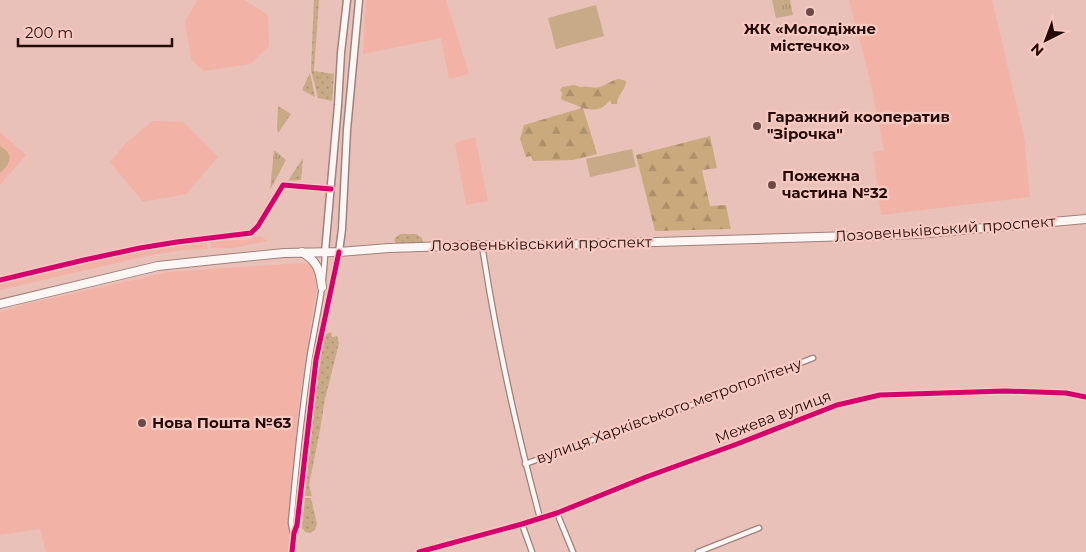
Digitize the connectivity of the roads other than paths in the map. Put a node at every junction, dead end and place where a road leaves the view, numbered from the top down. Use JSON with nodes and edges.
{"nodes":[{"id":1,"x":347,"y":0,"type":"edge"},
{"id":2,"x":359,"y":0,"type":"edge"},
{"id":3,"x":331,"y":189,"type":"junction"},
{"id":4,"x":1086,"y":219,"type":"edge"},
{"id":5,"x":482,"y":245,"type":"junction"},
{"id":6,"x":302,"y":252,"type":"junction"},
{"id":7,"x":325,"y":252,"type":"junction"},
{"id":8,"x":339,"y":252,"type":"junction"},
{"id":9,"x":0,"y":280,"type":"edge"},
{"id":10,"x":322,"y":287,"type":"junction"},
{"id":11,"x":0,"y":304,"type":"edge"},
{"id":12,"x":317,"y":318,"type":"junction"},
{"id":13,"x":325,"y":319,"type":"junction"},
{"id":14,"x":813,"y":358,"type":"dead end"},
{"id":15,"x":1086,"y":397,"type":"edge"},
{"id":16,"x":525,"y":464,"type":"junction"},
{"id":17,"x":557,"y":513,"type":"junction"},
{"id":18,"x":540,"y":518,"type":"junction"},
{"id":19,"x":522,"y":524,"type":"junction"},
{"id":20,"x":758,"y":528,"type":"dead end"},
{"id":21,"x":294,"y":533,"type":"junction"},
{"id":22,"x":292,"y":552,"type":"edge"},
{"id":23,"x":419,"y":552,"type":"edge"},
{"id":24,"x":532,"y":552,"type":"edge"},
{"id":25,"x":573,"y":552,"type":"edge"},
{"id":26,"x":698,"y":552,"type":"edge"}],
"edges":[{"from":1,"to":3,"type":"main road"},
{"from":2,"to":8,"type":"main road"},
{"from":3,"to":7,"type":"main road"},
{"from":3,"to":9,"type":"street"},
{"from":4,"to":5,"type":"highway","name":"Лозовеньківський проспект"},
{"from":5,"to":8,"type":"highway","name":"Лозовеньківський проспект"},
{"from":5,"to":16,"type":"street"},
{"from":6,"to":7,"type":"highway","name":"Лозовеньківський проспект"},
{"from":6,"to":10,"type":"highway"},
{"from":6,"to":11,"type":"highway","name":"Лозовеньківський проспект"},
{"from":7,"to":8,"type":"highway","name":"Лозовеньківський проспект"},
{"from":7,"to":10,"type":"street"},
{"from":8,"to":13,"type":"street"},
{"from":10,"to":12,"type":"street"},
{"from":12,"to":13,"type":"street"},
{"from":12,"to":21,"type":"street"},
{"from":13,"to":21,"type":"street"},
{"from":14,"to":16,"type":"street","name":"вулиця Харківського метрополітену"},
{"from":15,"to":17,"type":"street","name":"Межева вулиця"},
{"from":16,"to":18,"type":"street"},
{"from":17,"to":18,"type":"street","name":"Межева вулиця"},
{"from":17,"to":25,"type":"street"},
{"from":18,"to":19,"type":"street","name":"Межева вулиця"},
{"from":19,"to":23,"type":"street","name":"Межева вулиця"},
{"from":19,"to":24,"type":"street"},
{"from":20,"to":26,"type":"street"},
{"from":21,"to":22,"type":"street"}]}
